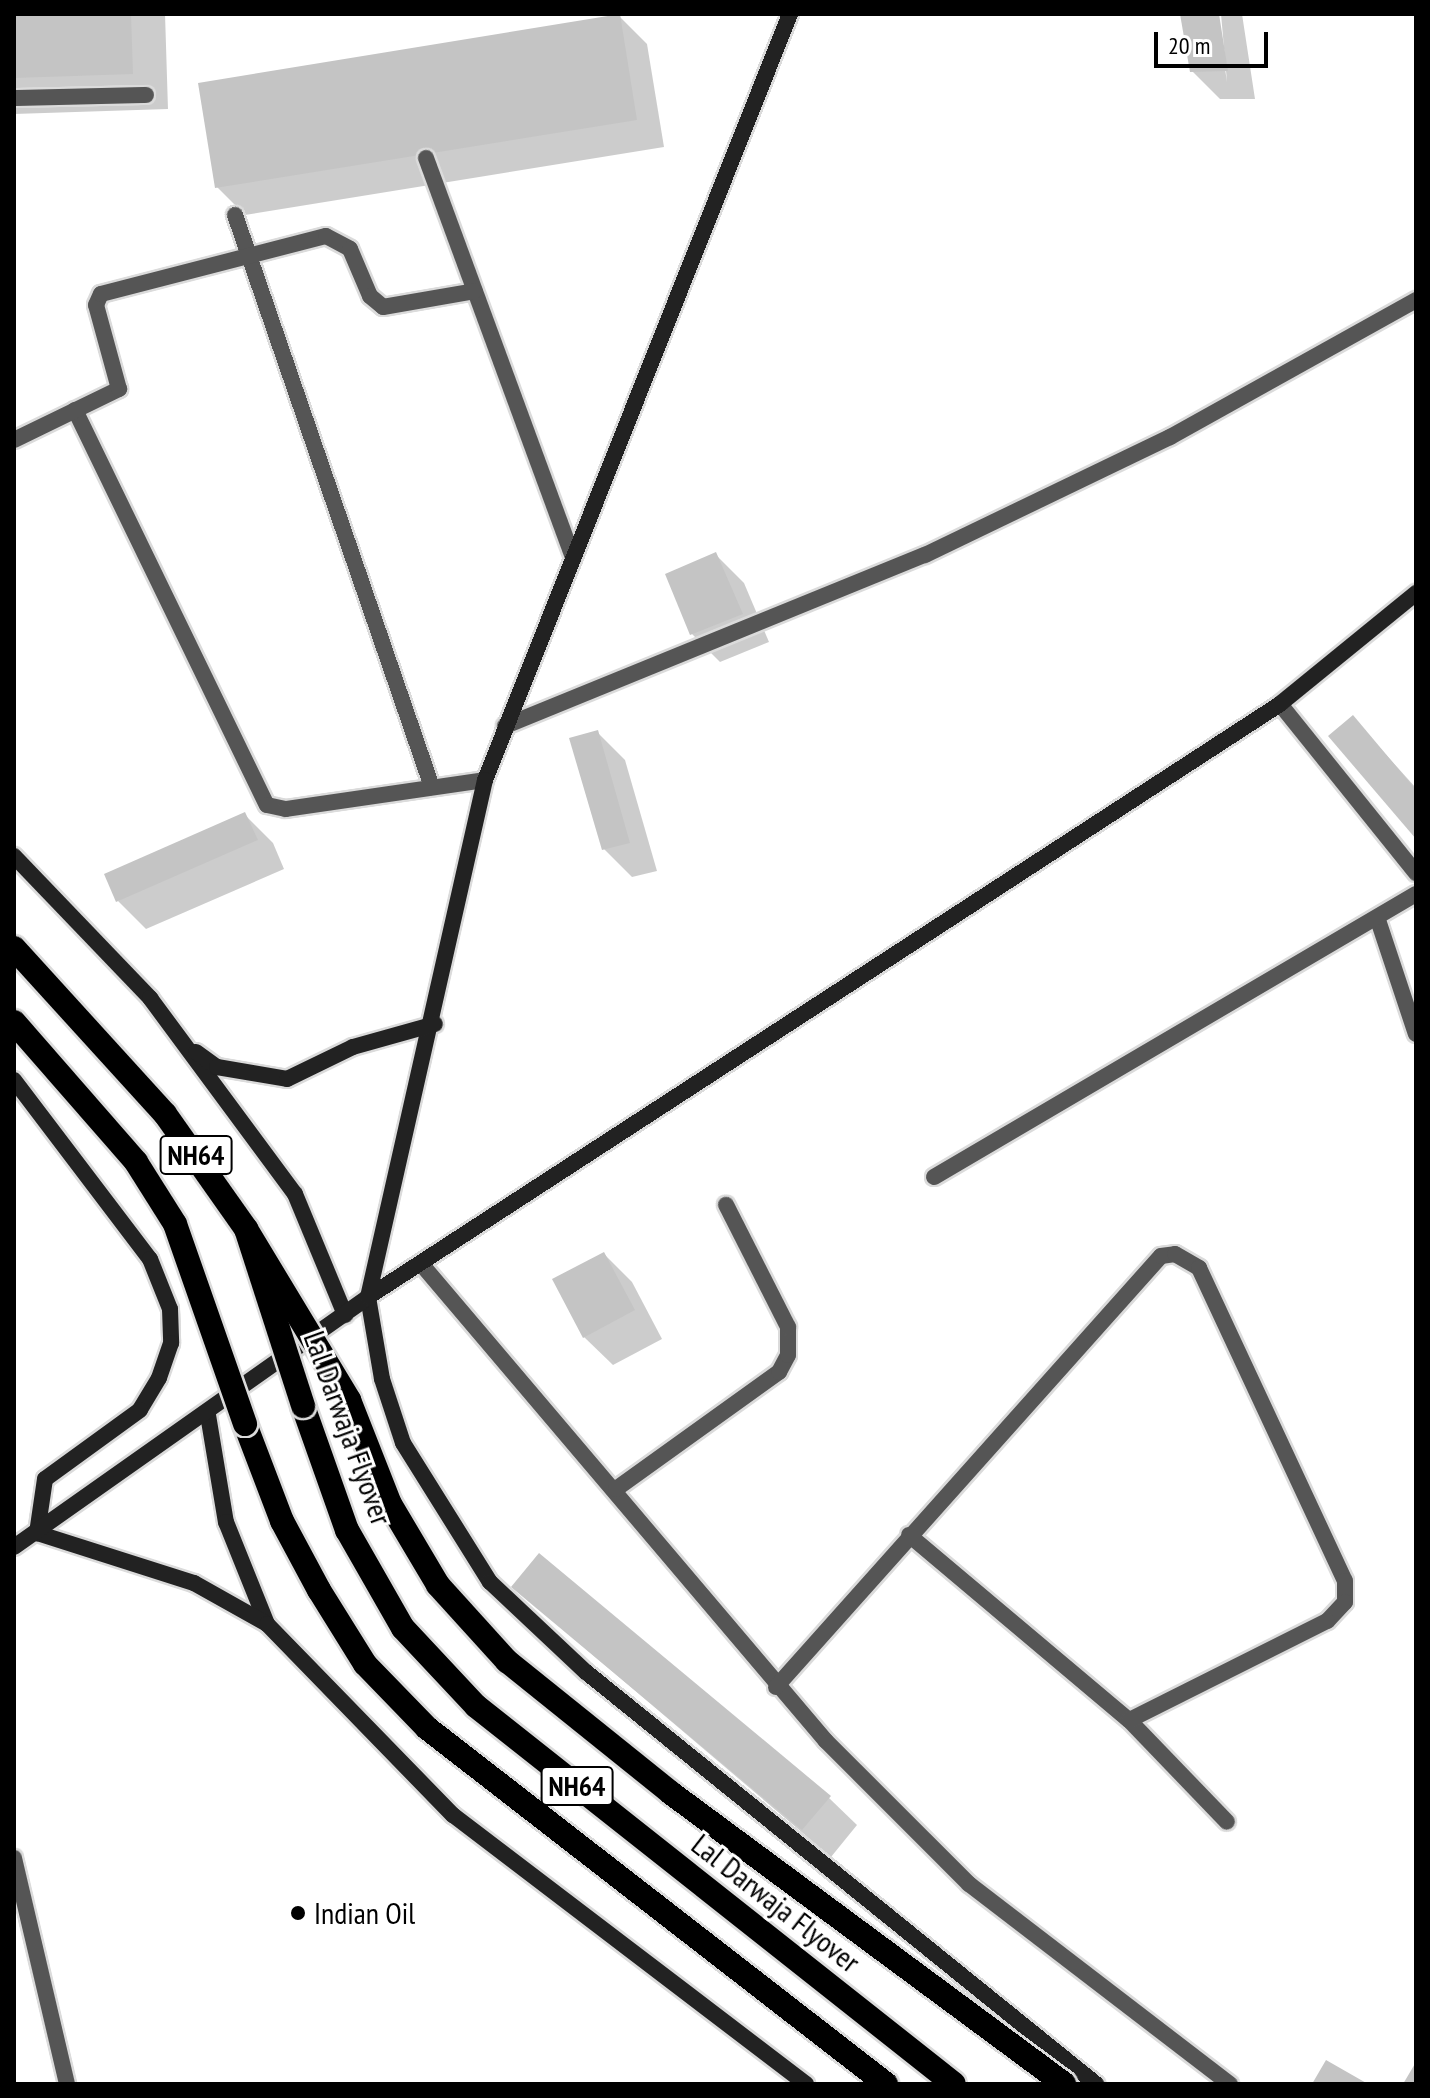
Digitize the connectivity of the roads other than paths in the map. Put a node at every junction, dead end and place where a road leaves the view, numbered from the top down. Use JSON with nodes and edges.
{"nodes":[{"id":1,"x":790,"y":14,"type":"edge"},
{"id":2,"x":146,"y":95,"type":"dead end"},
{"id":3,"x":14,"y":98,"type":"edge"},
{"id":4,"x":426,"y":158,"type":"dead end"},
{"id":5,"x":235,"y":215,"type":"dead end"},
{"id":6,"x":249,"y":253,"type":"junction"},
{"id":7,"x":475,"y":291,"type":"junction"},
{"id":8,"x":1416,"y":300,"type":"edge"},
{"id":9,"x":75,"y":410,"type":"junction"},
{"id":10,"x":14,"y":440,"type":"edge"},
{"id":11,"x":573,"y":558,"type":"junction"},
{"id":12,"x":1416,"y":593,"type":"edge"},
{"id":13,"x":1280,"y":704,"type":"junction"},
{"id":14,"x":505,"y":726,"type":"junction"},
{"id":15,"x":485,"y":780,"type":"junction"},
{"id":16,"x":432,"y":787,"type":"junction"},
{"id":17,"x":14,"y":856,"type":"edge"},
{"id":18,"x":1416,"y":873,"type":"edge"},
{"id":19,"x":1416,"y":894,"type":"edge"},
{"id":20,"x":1378,"y":920,"type":"junction"},
{"id":21,"x":14,"y":948,"type":"edge"},
{"id":22,"x":14,"y":1022,"type":"edge"},
{"id":23,"x":435,"y":1024,"type":"junction"},
{"id":24,"x":1416,"y":1034,"type":"edge"},
{"id":25,"x":185,"y":1045,"type":"junction"},
{"id":26,"x":14,"y":1080,"type":"edge"},
{"id":27,"x":934,"y":1177,"type":"dead end"},
{"id":28,"x":726,"y":1205,"type":"dead end"},
{"id":29,"x":246,"y":1229,"type":"junction"},
{"id":30,"x":423,"y":1266,"type":"junction"},
{"id":31,"x":368,"y":1297,"type":"junction"},
{"id":32,"x":345,"y":1315,"type":"junction"},
{"id":33,"x":208,"y":1415,"type":"junction"},
{"id":34,"x":616,"y":1489,"type":"junction"},
{"id":35,"x":37,"y":1533,"type":"junction"},
{"id":36,"x":909,"y":1535,"type":"junction"},
{"id":37,"x":14,"y":1547,"type":"edge"},
{"id":38,"x":267,"y":1624,"type":"junction"},
{"id":39,"x":776,"y":1687,"type":"junction"},
{"id":40,"x":1129,"y":1720,"type":"junction"},
{"id":41,"x":1227,"y":1822,"type":"dead end"},
{"id":42,"x":14,"y":1858,"type":"edge"},
{"id":43,"x":67,"y":2084,"type":"edge"},
{"id":44,"x":806,"y":2084,"type":"edge"},
{"id":45,"x":886,"y":2084,"type":"edge"},
{"id":46,"x":954,"y":2084,"type":"edge"},
{"id":47,"x":1064,"y":2084,"type":"edge"},
{"id":48,"x":1096,"y":2084,"type":"edge"},
{"id":49,"x":1230,"y":2084,"type":"edge"}],
"edges":[{"from":1,"to":11,"type":"street"},
{"from":2,"to":3,"type":"street"},
{"from":4,"to":7,"type":"street"},
{"from":5,"to":6,"type":"street"},
{"from":6,"to":7,"type":"street"},
{"from":6,"to":9,"type":"street"},
{"from":6,"to":16,"type":"street"},
{"from":7,"to":11,"type":"street"},
{"from":8,"to":14,"type":"street"},
{"from":9,"to":10,"type":"street"},
{"from":9,"to":16,"type":"street"},
{"from":11,"to":14,"type":"street"},
{"from":12,"to":13,"type":"street"},
{"from":13,"to":18,"type":"street"},
{"from":13,"to":30,"type":"street"},
{"from":14,"to":15,"type":"street"},
{"from":15,"to":16,"type":"street"},
{"from":15,"to":23,"type":"street"},
{"from":17,"to":25,"type":"street"},
{"from":19,"to":20,"type":"street"},
{"from":20,"to":24,"type":"street"},
{"from":20,"to":27,"type":"street"},
{"from":21,"to":29,"type":"highway","name":"Lal Darwaja Flyover","number":"NH64","bridge":true},
{"from":22,"to":45,"type":"highway","number":"NH64","bridge":true},
{"from":23,"to":25,"type":"street"},
{"from":23,"to":31,"type":"street"},
{"from":25,"to":32,"type":"street"},
{"from":26,"to":35,"type":"street"},
{"from":28,"to":34,"type":"street"},
{"from":29,"to":46,"type":"highway","name":"Lal Darwaja Flyover","number":"NH64","bridge":true},
{"from":29,"to":47,"type":"highway","bridge":true},
{"from":30,"to":31,"type":"street"},
{"from":30,"to":34,"type":"street"},
{"from":31,"to":32,"type":"street"},
{"from":31,"to":48,"type":"street"},
{"from":32,"to":33,"type":"street"},
{"from":33,"to":35,"type":"street"},
{"from":33,"to":38,"type":"street"},
{"from":34,"to":39,"type":"street"},
{"from":35,"to":37,"type":"street"},
{"from":35,"to":38,"type":"street"},
{"from":36,"to":39,"type":"street"},
{"from":36,"to":40,"type":"street"},
{"from":36,"to":40,"type":"street"},
{"from":38,"to":44,"type":"street"},
{"from":39,"to":49,"type":"street"},
{"from":40,"to":41,"type":"street"},
{"from":42,"to":43,"type":"street"}]}
